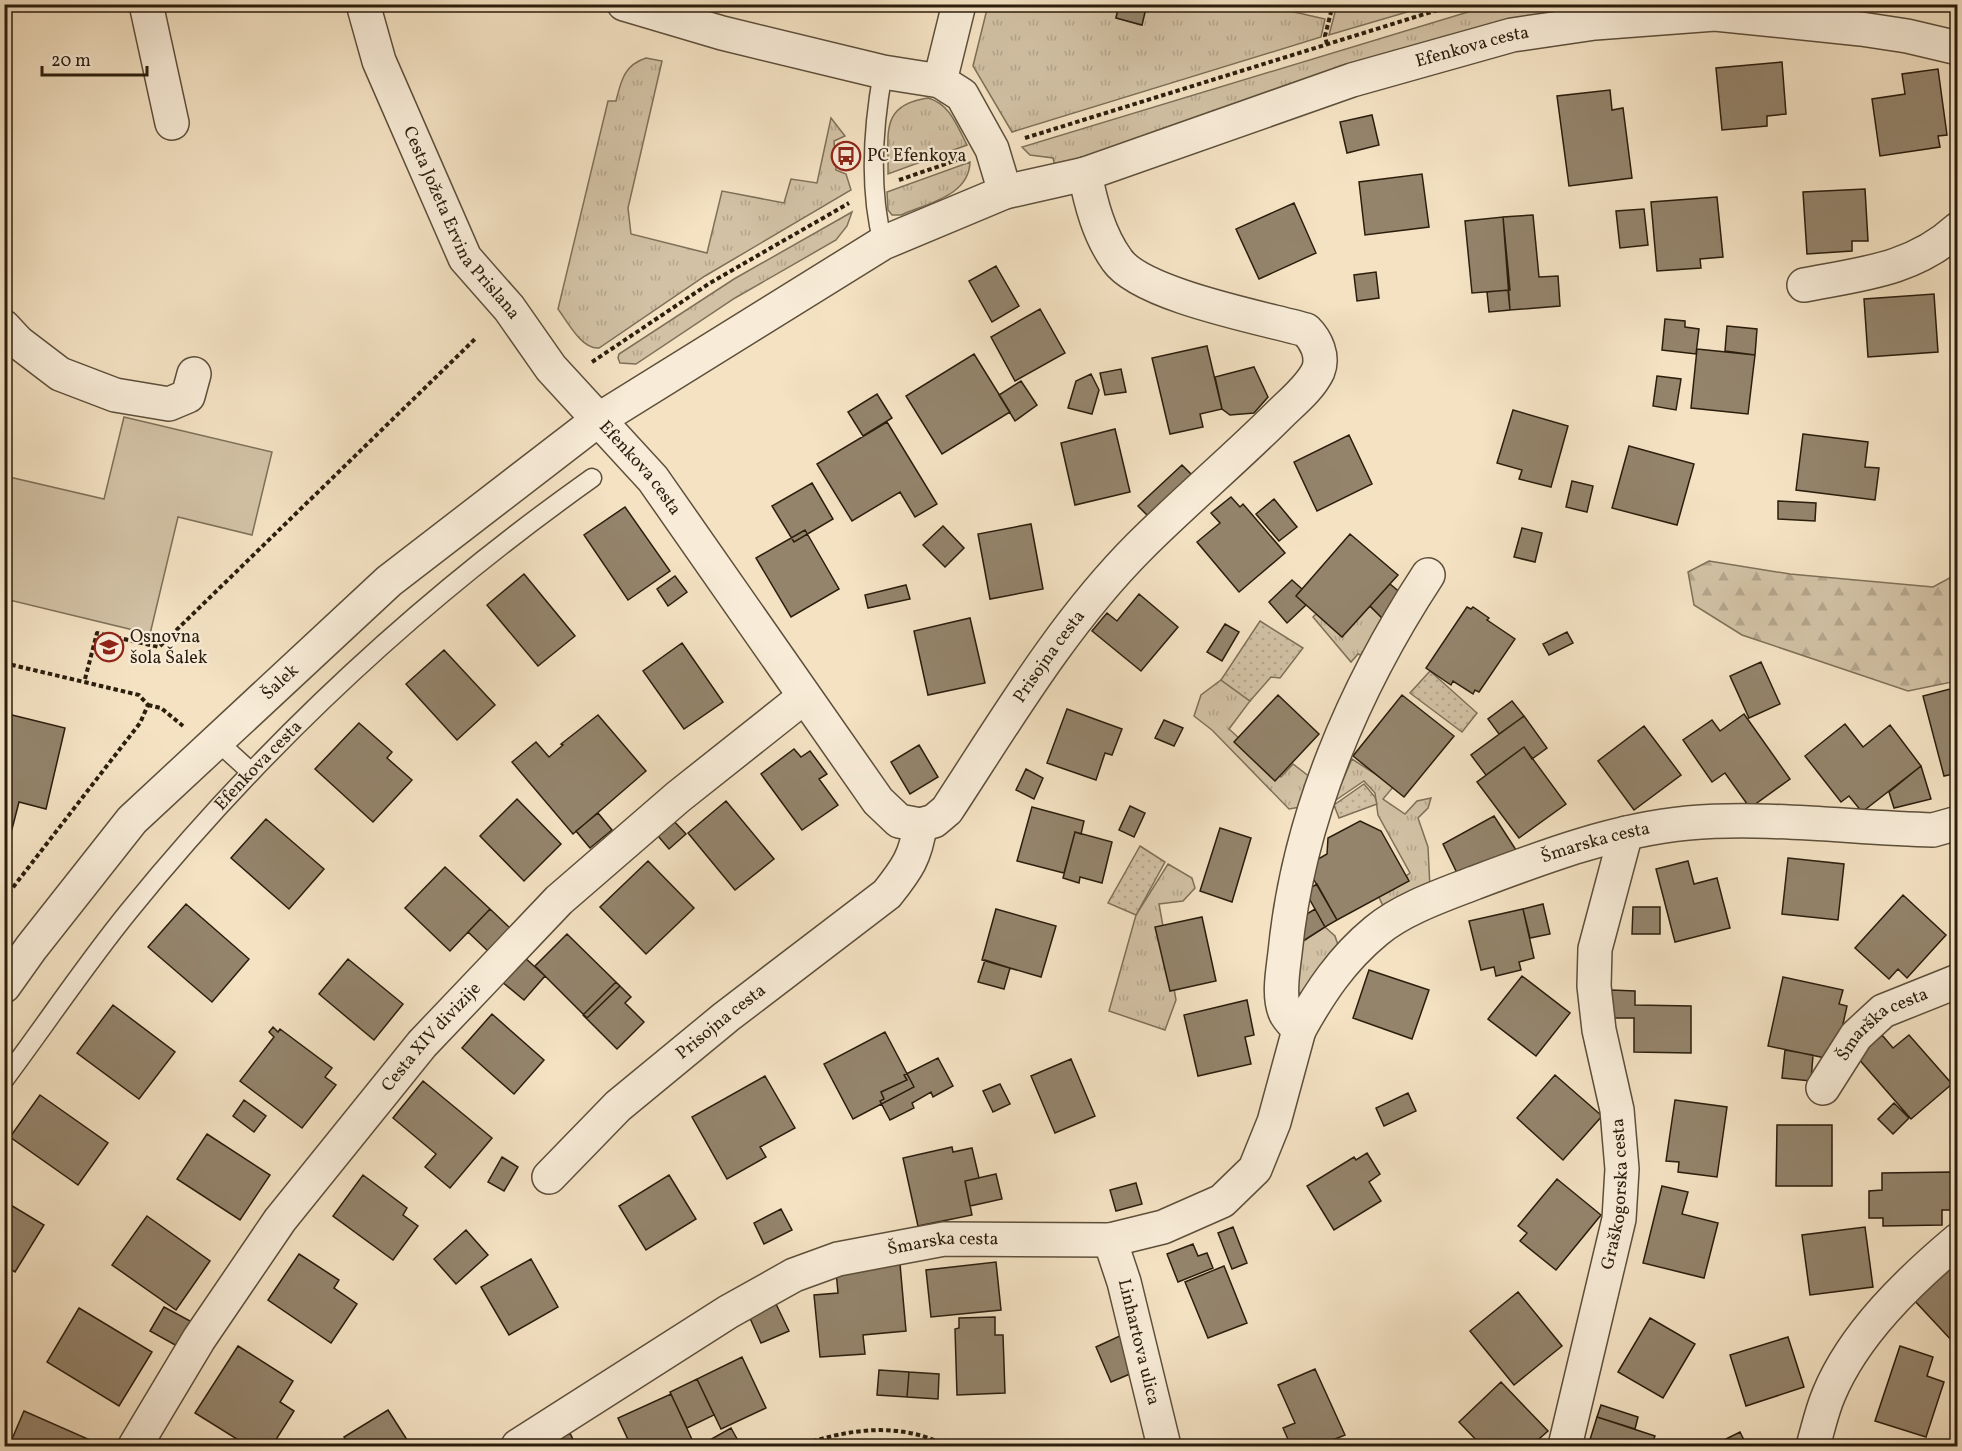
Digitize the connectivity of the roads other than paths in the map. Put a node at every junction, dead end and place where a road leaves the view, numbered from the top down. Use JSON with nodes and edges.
{"nodes":[{"id":1,"x":147,"y":4,"type":"edge"},
{"id":2,"x":363,"y":4,"type":"edge"},
{"id":3,"x":624,"y":4,"type":"edge"},
{"id":4,"x":959,"y":4,"type":"edge"},
{"id":5,"x":1958,"y":48,"type":"edge"},
{"id":6,"x":883,"y":72,"type":"junction"},
{"id":7,"x":940,"y":81,"type":"junction"},
{"id":8,"x":172,"y":123,"type":"dead end"},
{"id":9,"x":1085,"y":174,"type":"junction"},
{"id":10,"x":1005,"y":192,"type":"junction"},
{"id":11,"x":1958,"y":229,"type":"edge"},
{"id":12,"x":883,"y":243,"type":"junction"},
{"id":13,"x":1804,"y":285,"type":"dead end"},
{"id":14,"x":4,"y":327,"type":"edge"},
{"id":15,"x":194,"y":374,"type":"dead end"},
{"id":16,"x":598,"y":420,"type":"junction"},
{"id":17,"x":592,"y":478,"type":"dead end"},
{"id":18,"x":1428,"y":575,"type":"dead end"},
{"id":19,"x":804,"y":697,"type":"junction"},
{"id":20,"x":218,"y":742,"type":"junction"},
{"id":21,"x":251,"y":772,"type":"junction"},
{"id":22,"x":1958,"y":824,"type":"edge"},
{"id":23,"x":920,"y":825,"type":"junction"},
{"id":24,"x":1626,"y":833,"type":"junction"},
{"id":25,"x":1958,"y":981,"type":"edge"},
{"id":26,"x":4,"y":986,"type":"edge"},
{"id":27,"x":1299,"y":1030,"type":"junction"},
{"id":28,"x":4,"y":1080,"type":"edge"},
{"id":29,"x":1823,"y":1088,"type":"dead end"},
{"id":30,"x":549,"y":1177,"type":"dead end"},
{"id":31,"x":1110,"y":1240,"type":"junction"},
{"id":32,"x":1958,"y":1240,"type":"edge"},
{"id":33,"x":135,"y":1446,"type":"edge"},
{"id":34,"x":518,"y":1446,"type":"edge"},
{"id":35,"x":1164,"y":1446,"type":"edge"},
{"id":36,"x":1564,"y":1446,"type":"edge"},
{"id":37,"x":1813,"y":1446,"type":"edge"}],
"edges":[{"from":1,"to":8,"type":"street"},
{"from":2,"to":16,"type":"street","name":"Cesta Jožeta Ervina Prislana"},
{"from":3,"to":6,"type":"street"},
{"from":4,"to":7,"type":"street"},
{"from":5,"to":9,"type":"street","name":"Efenkova cesta"},
{"from":6,"to":7,"type":"street"},
{"from":6,"to":12,"type":"lane"},
{"from":7,"to":10,"type":"street"},
{"from":9,"to":10,"type":"street","name":"Efenkova cesta"},
{"from":9,"to":23,"type":"street","name":"Prisojna cesta"},
{"from":10,"to":12,"type":"street","name":"Efenkova cesta"},
{"from":11,"to":13,"type":"street"},
{"from":12,"to":16,"type":"street","name":"Efenkova cesta"},
{"from":14,"to":15,"type":"street"},
{"from":16,"to":19,"type":"street","name":"Efenkova cesta"},
{"from":16,"to":20,"type":"street","name":"Šalek"},
{"from":17,"to":21,"type":"lane","name":"Efenkova cesta"},
{"from":18,"to":27,"type":"street"},
{"from":19,"to":23,"type":"street","name":"Efenkova cesta"},
{"from":19,"to":33,"type":"street","name":"Cesta XIV divizije"},
{"from":20,"to":21,"type":"lane"},
{"from":20,"to":26,"type":"street","name":"Šalek"},
{"from":21,"to":28,"type":"lane","name":"Efenkova cesta"},
{"from":22,"to":24,"type":"street","name":"Šmarska cesta"},
{"from":23,"to":30,"type":"street","name":"Prisojna cesta"},
{"from":24,"to":27,"type":"street","name":"Šmarska cesta"},
{"from":24,"to":36,"type":"street","name":"Graškogorska cesta"},
{"from":25,"to":29,"type":"street","name":"Šmarška cesta"},
{"from":27,"to":31,"type":"street","name":"Šmarska cesta"},
{"from":31,"to":34,"type":"street","name":"Šmarska cesta"},
{"from":31,"to":35,"type":"street","name":"Linhartova ulica"},
{"from":32,"to":37,"type":"street"}]}
